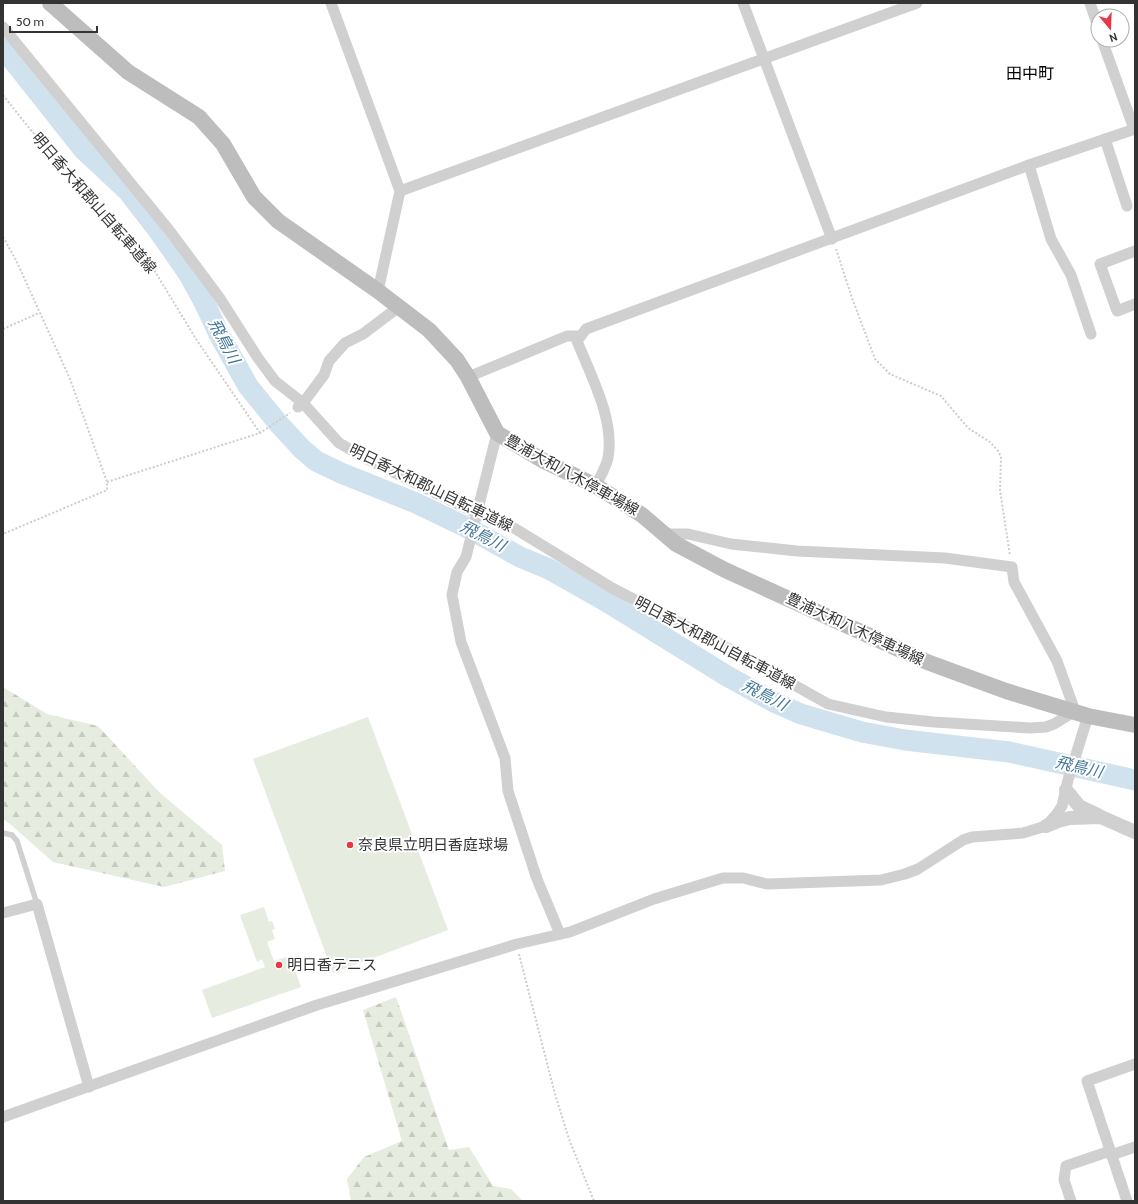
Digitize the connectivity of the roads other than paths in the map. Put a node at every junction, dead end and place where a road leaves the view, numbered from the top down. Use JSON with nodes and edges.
{"nodes":[{"id":1,"x":50,"y":3,"type":"edge"},
{"id":2,"x":331,"y":3,"type":"edge"},
{"id":3,"x":743,"y":3,"type":"edge"},
{"id":4,"x":917,"y":3,"type":"edge"},
{"id":5,"x":3,"y":27,"type":"edge"},
{"id":6,"x":1105,"y":48,"type":"edge"},
{"id":7,"x":764,"y":59,"type":"junction"},
{"id":8,"x":1134,"y":129,"type":"edge"},
{"id":9,"x":1105,"y":139,"type":"junction"},
{"id":10,"x":1029,"y":165,"type":"junction"},
{"id":11,"x":400,"y":191,"type":"junction"},
{"id":12,"x":1127,"y":206,"type":"dead end"},
{"id":13,"x":832,"y":239,"type":"junction"},
{"id":14,"x":1135,"y":251,"type":"edge"},
{"id":15,"x":378,"y":290,"type":"junction"},
{"id":16,"x":1135,"y":304,"type":"edge"},
{"id":17,"x":400,"y":306,"type":"junction"},
{"id":18,"x":1092,"y":334,"type":"dead end"},
{"id":19,"x":580,"y":336,"type":"junction"},
{"id":20,"x":468,"y":377,"type":"junction"},
{"id":21,"x":300,"y":405,"type":"junction"},
{"id":22,"x":498,"y":433,"type":"junction"},
{"id":23,"x":596,"y":486,"type":"junction"},
{"id":24,"x":476,"y":516,"type":"junction"},
{"id":25,"x":664,"y":534,"type":"junction"},
{"id":26,"x":1082,"y":717,"type":"junction"},
{"id":27,"x":1135,"y":725,"type":"edge"},
{"id":28,"x":1067,"y":785,"type":"junction"},
{"id":29,"x":1101,"y":817,"type":"junction"},
{"id":30,"x":1046,"y":826,"type":"junction"},
{"id":31,"x":1135,"y":832,"type":"edge"},
{"id":32,"x":3,"y":833,"type":"edge"},
{"id":33,"x":37,"y":904,"type":"junction"},
{"id":34,"x":3,"y":913,"type":"edge"},
{"id":35,"x":560,"y":934,"type":"junction"},
{"id":36,"x":1135,"y":1064,"type":"edge"},
{"id":37,"x":89,"y":1087,"type":"junction"},
{"id":38,"x":3,"y":1117,"type":"edge"},
{"id":39,"x":1135,"y":1147,"type":"edge"},
{"id":40,"x":1111,"y":1153,"type":"junction"},
{"id":41,"x":1071,"y":1201,"type":"edge"},
{"id":42,"x":1127,"y":1201,"type":"edge"}],
"edges":[{"from":1,"to":15,"type":"main road","name":"豊浦大和八木停車場線"},
{"from":2,"to":11,"type":"street"},
{"from":3,"to":7,"type":"street"},
{"from":4,"to":7,"type":"street"},
{"from":5,"to":21,"type":"street","name":"明日香大和郡山自転車道線"},
{"from":6,"to":8,"type":"street"},
{"from":7,"to":11,"type":"street"},
{"from":7,"to":13,"type":"street"},
{"from":8,"to":9,"type":"street"},
{"from":9,"to":10,"type":"street"},
{"from":9,"to":12,"type":"street"},
{"from":10,"to":13,"type":"street"},
{"from":10,"to":18,"type":"street"},
{"from":11,"to":15,"type":"street"},
{"from":13,"to":19,"type":"street"},
{"from":14,"to":16,"type":"street"},
{"from":15,"to":17,"type":"main road","name":"豊浦大和八木停車場線"},
{"from":17,"to":20,"type":"main road","name":"豊浦大和八木停車場線"},
{"from":17,"to":21,"type":"street"},
{"from":19,"to":20,"type":"street"},
{"from":19,"to":23,"type":"street"},
{"from":20,"to":22,"type":"main road","name":"豊浦大和八木停車場線"},
{"from":21,"to":24,"type":"street","name":"明日香大和郡山自転車道線"},
{"from":22,"to":23,"type":"main road","name":"豊浦大和八木停車場線"},
{"from":22,"to":24,"type":"street"},
{"from":23,"to":25,"type":"main road","name":"豊浦大和八木停車場線"},
{"from":24,"to":26,"type":"street","name":"明日香大和郡山自転車道線"},
{"from":24,"to":35,"type":"street"},
{"from":25,"to":26,"type":"main road","name":"豊浦大和八木停車場線"},
{"from":25,"to":26,"type":"street"},
{"from":26,"to":27,"type":"main road","name":"豊浦大和八木停車場線"},
{"from":26,"to":28,"type":"street"},
{"from":28,"to":29,"type":"street"},
{"from":28,"to":30,"type":"street"},
{"from":29,"to":30,"type":"street"},
{"from":29,"to":31,"type":"street"},
{"from":30,"to":35,"type":"street"},
{"from":32,"to":33,"type":"lane"},
{"from":33,"to":34,"type":"street"},
{"from":33,"to":37,"type":"street"},
{"from":35,"to":37,"type":"street"},
{"from":36,"to":40,"type":"street"},
{"from":37,"to":38,"type":"street"},
{"from":39,"to":40,"type":"street"},
{"from":40,"to":41,"type":"street"},
{"from":40,"to":42,"type":"street"}]}
